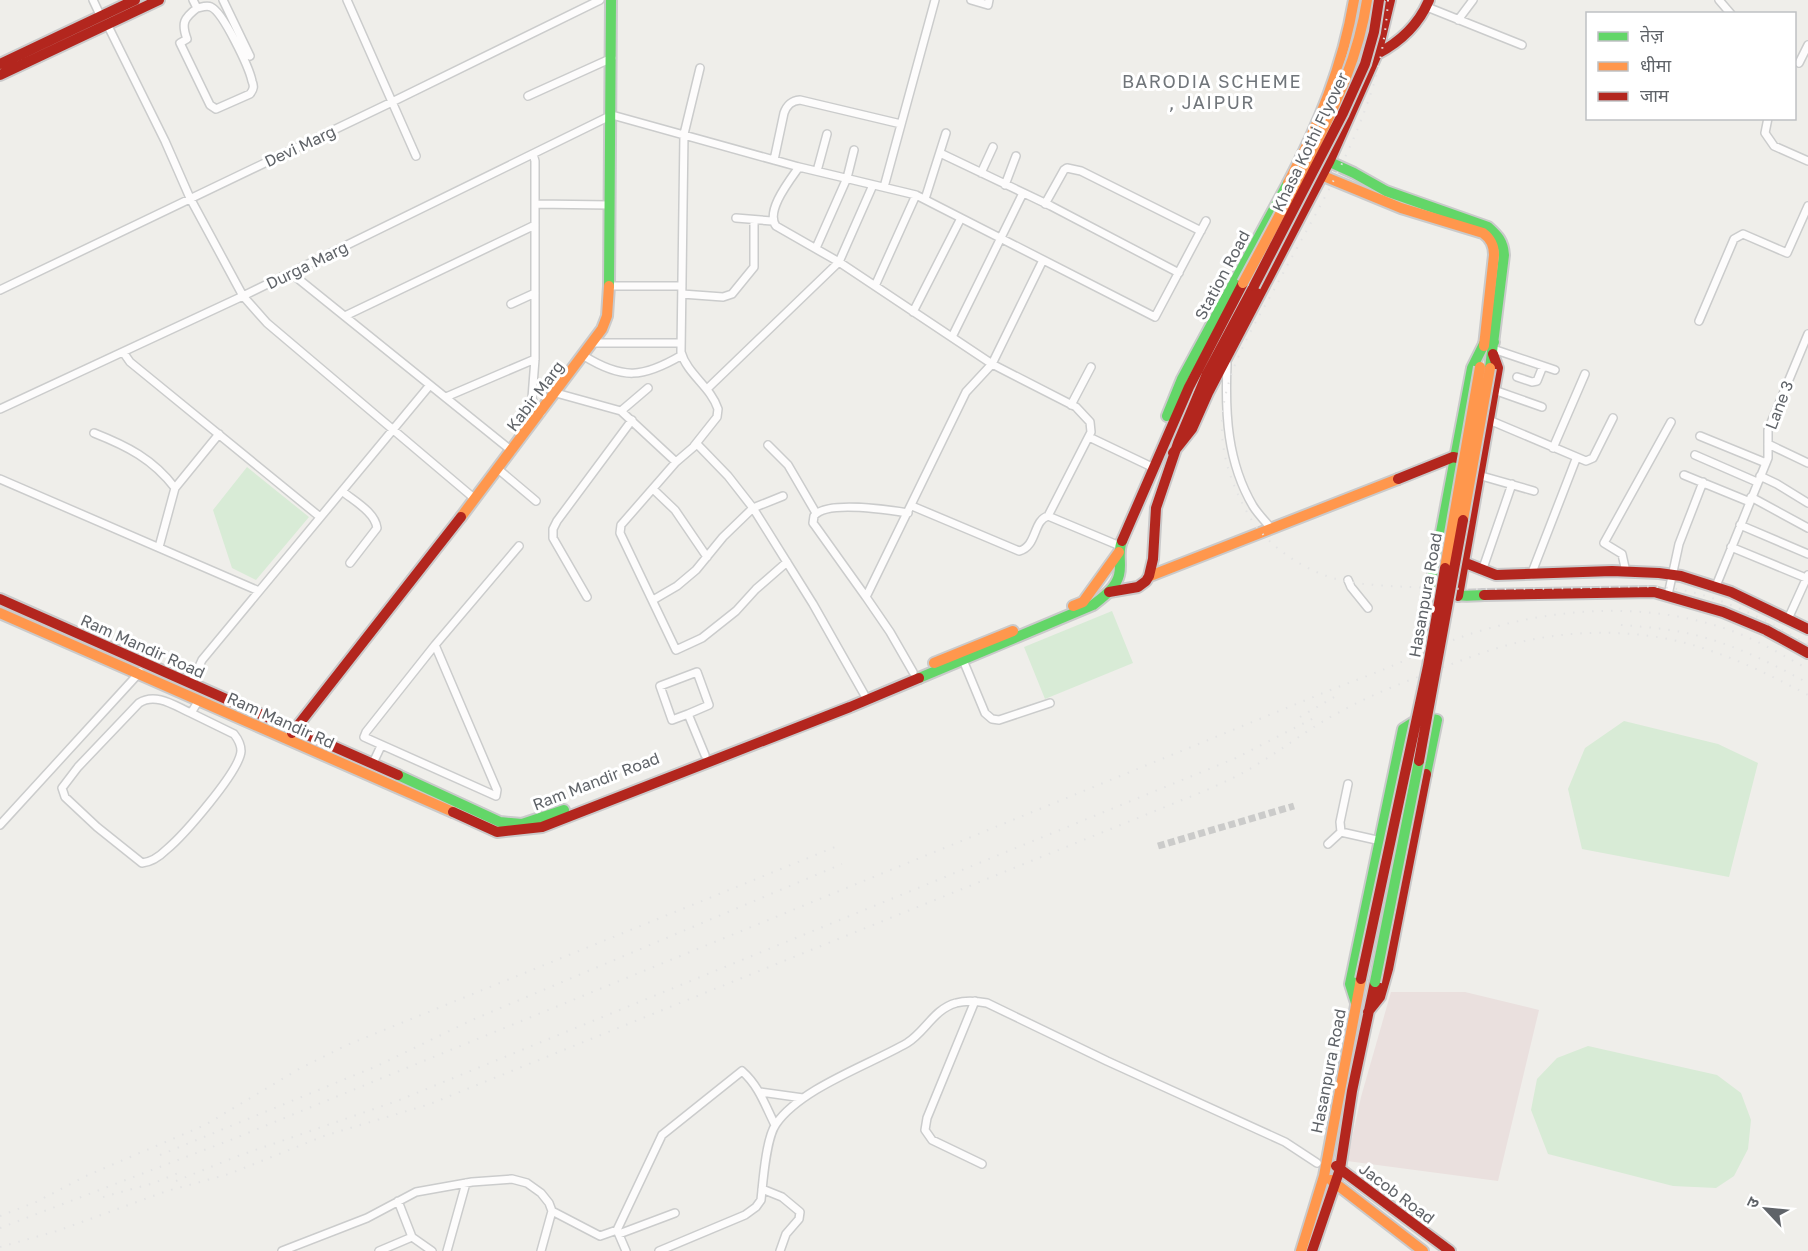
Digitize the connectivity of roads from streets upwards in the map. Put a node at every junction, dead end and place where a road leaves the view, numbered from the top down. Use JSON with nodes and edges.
{"nodes":[{"id":1,"x":93,"y":0,"type":"edge"},
{"id":2,"x":135,"y":0,"type":"edge"},
{"id":3,"x":159,"y":0,"type":"edge"},
{"id":4,"x":194,"y":0,"type":"edge"},
{"id":5,"x":223,"y":0,"type":"edge"},
{"id":6,"x":347,"y":0,"type":"edge"},
{"id":7,"x":600,"y":0,"type":"edge"},
{"id":8,"x":611,"y":0,"type":"edge"},
{"id":9,"x":935,"y":0,"type":"edge"},
{"id":10,"x":970,"y":0,"type":"edge"},
{"id":11,"x":989,"y":0,"type":"edge"},
{"id":12,"x":1354,"y":0,"type":"edge"},
{"id":13,"x":1367,"y":0,"type":"edge"},
{"id":14,"x":1379,"y":0,"type":"edge"},
{"id":15,"x":1390,"y":0,"type":"edge"},
{"id":16,"x":1472,"y":0,"type":"edge"},
{"id":17,"x":1719,"y":0,"type":"edge"},
{"id":18,"x":1428,"y":3,"type":"edge"},
{"id":19,"x":197,"y":8,"type":"junction"},
{"id":20,"x":1729,"y":12,"type":"edge"},
{"id":21,"x":104,"y":20,"type":"junction"},
{"id":22,"x":1458,"y":20,"type":"junction"},
{"id":23,"x":1522,"y":45,"type":"dead end"},
{"id":24,"x":1808,"y":45,"type":"edge"},
{"id":25,"x":1377,"y":54,"type":"junction"},
{"id":26,"x":250,"y":57,"type":"dead end"},
{"id":27,"x":612,"y":58,"type":"junction"},
{"id":28,"x":0,"y":64,"type":"edge"},
{"id":29,"x":1797,"y":64,"type":"edge"},
{"id":30,"x":1808,"y":67,"type":"edge"},
{"id":31,"x":700,"y":68,"type":"dead end"},
{"id":32,"x":0,"y":75,"type":"edge"},
{"id":33,"x":528,"y":96,"type":"dead end"},
{"id":34,"x":392,"y":102,"type":"junction"},
{"id":35,"x":612,"y":115,"type":"junction"},
{"id":36,"x":1768,"y":120,"type":"edge"},
{"id":37,"x":901,"y":124,"type":"junction"},
{"id":38,"x":946,"y":133,"type":"dead end"},
{"id":39,"x":684,"y":134,"type":"junction"},
{"id":40,"x":827,"y":134,"type":"dead end"},
{"id":41,"x":993,"y":147,"type":"dead end"},
{"id":42,"x":854,"y":150,"type":"dead end"},
{"id":43,"x":1305,"y":151,"type":"junction"},
{"id":44,"x":940,"y":153,"type":"junction"},
{"id":45,"x":534,"y":154,"type":"junction"},
{"id":46,"x":416,"y":156,"type":"dead end"},
{"id":47,"x":1017,"y":156,"type":"dead end"},
{"id":48,"x":774,"y":160,"type":"junction"},
{"id":49,"x":1808,"y":161,"type":"edge"},
{"id":50,"x":1329,"y":162,"type":"junction"},
{"id":51,"x":1298,"y":164,"type":"junction"},
{"id":52,"x":799,"y":167,"type":"junction"},
{"id":53,"x":817,"y":171,"type":"junction"},
{"id":54,"x":981,"y":173,"type":"junction"},
{"id":55,"x":1322,"y":175,"type":"junction"},
{"id":56,"x":847,"y":178,"type":"junction"},
{"id":57,"x":873,"y":185,"type":"junction"},
{"id":58,"x":1005,"y":185,"type":"junction"},
{"id":59,"x":884,"y":187,"type":"junction"},
{"id":60,"x":1023,"y":193,"type":"junction"},
{"id":61,"x":916,"y":195,"type":"junction"},
{"id":62,"x":190,"y":198,"type":"junction"},
{"id":63,"x":925,"y":199,"type":"junction"},
{"id":64,"x":535,"y":204,"type":"junction"},
{"id":65,"x":1045,"y":204,"type":"junction"},
{"id":66,"x":610,"y":205,"type":"junction"},
{"id":67,"x":1808,"y":206,"type":"edge"},
{"id":68,"x":736,"y":218,"type":"dead end"},
{"id":69,"x":961,"y":218,"type":"junction"},
{"id":70,"x":754,"y":220,"type":"junction"},
{"id":71,"x":772,"y":221,"type":"junction"},
{"id":72,"x":1206,"y":221,"type":"dead end"},
{"id":73,"x":535,"y":225,"type":"junction"},
{"id":74,"x":1201,"y":231,"type":"junction"},
{"id":75,"x":1000,"y":238,"type":"junction"},
{"id":76,"x":816,"y":248,"type":"junction"},
{"id":77,"x":1043,"y":260,"type":"junction"},
{"id":78,"x":839,"y":262,"type":"junction"},
{"id":79,"x":291,"y":273,"type":"junction"},
{"id":80,"x":1179,"y":273,"type":"junction"},
{"id":81,"x":609,"y":286,"type":"junction"},
{"id":82,"x":875,"y":286,"type":"junction"},
{"id":83,"x":0,"y":290,"type":"edge"},
{"id":84,"x":682,"y":290,"type":"junction"},
{"id":85,"x":535,"y":293,"type":"junction"},
{"id":86,"x":243,"y":296,"type":"junction"},
{"id":87,"x":511,"y":304,"type":"dead end"},
{"id":88,"x":913,"y":312,"type":"junction"},
{"id":89,"x":345,"y":316,"type":"junction"},
{"id":90,"x":1699,"y":321,"type":"dead end"},
{"id":91,"x":1808,"y":334,"type":"edge"},
{"id":92,"x":952,"y":337,"type":"junction"},
{"id":93,"x":594,"y":343,"type":"junction"},
{"id":94,"x":681,"y":343,"type":"junction"},
{"id":95,"x":1491,"y":346,"type":"junction"},
{"id":96,"x":123,"y":352,"type":"junction"},
{"id":97,"x":682,"y":355,"type":"junction"},
{"id":98,"x":584,"y":356,"type":"junction"},
{"id":99,"x":1227,"y":357,"type":"junction"},
{"id":100,"x":535,"y":359,"type":"junction"},
{"id":101,"x":992,"y":364,"type":"junction"},
{"id":102,"x":1543,"y":366,"type":"junction"},
{"id":103,"x":1091,"y":367,"type":"dead end"},
{"id":104,"x":1485,"y":368,"type":"junction"},
{"id":105,"x":1555,"y":370,"type":"dead end"},
{"id":106,"x":1585,"y":374,"type":"dead end"},
{"id":107,"x":1517,"y":377,"type":"dead end"},
{"id":108,"x":430,"y":385,"type":"junction"},
{"id":109,"x":648,"y":388,"type":"dead end"},
{"id":110,"x":706,"y":389,"type":"junction"},
{"id":111,"x":1494,"y":390,"type":"junction"},
{"id":112,"x":556,"y":393,"type":"junction"},
{"id":113,"x":446,"y":397,"type":"junction"},
{"id":114,"x":1071,"y":405,"type":"junction"},
{"id":115,"x":1542,"y":407,"type":"dead end"},
{"id":116,"x":0,"y":409,"type":"edge"},
{"id":117,"x":621,"y":411,"type":"junction"},
{"id":118,"x":541,"y":413,"type":"junction"},
{"id":119,"x":1613,"y":418,"type":"dead end"},
{"id":120,"x":632,"y":420,"type":"junction"},
{"id":121,"x":1489,"y":420,"type":"junction"},
{"id":122,"x":1671,"y":422,"type":"dead end"},
{"id":123,"x":393,"y":430,"type":"junction"},
{"id":124,"x":94,"y":433,"type":"dead end"},
{"id":125,"x":219,"y":434,"type":"junction"},
{"id":126,"x":1700,"y":436,"type":"dead end"},
{"id":127,"x":1089,"y":437,"type":"junction"},
{"id":128,"x":1768,"y":444,"type":"junction"},
{"id":129,"x":768,"y":445,"type":"dead end"},
{"id":130,"x":694,"y":446,"type":"junction"},
{"id":131,"x":1553,"y":448,"type":"junction"},
{"id":132,"x":1162,"y":450,"type":"junction"},
{"id":133,"x":512,"y":451,"type":"junction"},
{"id":134,"x":1173,"y":453,"type":"junction"},
{"id":135,"x":1695,"y":455,"type":"dead end"},
{"id":136,"x":1576,"y":459,"type":"junction"},
{"id":137,"x":676,"y":462,"type":"junction"},
{"id":138,"x":1453,"y":462,"type":"junction"},
{"id":139,"x":1766,"y":463,"type":"junction"},
{"id":140,"x":1808,"y":463,"type":"edge"},
{"id":141,"x":1154,"y":468,"type":"junction"},
{"id":142,"x":498,"y":469,"type":"junction"},
{"id":143,"x":1478,"y":470,"type":"junction"},
{"id":144,"x":1684,"y":475,"type":"dead end"},
{"id":145,"x":0,"y":479,"type":"edge"},
{"id":146,"x":1758,"y":479,"type":"junction"},
{"id":147,"x":1703,"y":482,"type":"junction"},
{"id":148,"x":1512,"y":484,"type":"junction"},
{"id":149,"x":175,"y":488,"type":"junction"},
{"id":150,"x":653,"y":489,"type":"junction"},
{"id":151,"x":342,"y":491,"type":"junction"},
{"id":152,"x":1534,"y":491,"type":"dead end"},
{"id":153,"x":783,"y":496,"type":"dead end"},
{"id":154,"x":475,"y":499,"type":"junction"},
{"id":155,"x":1751,"y":499,"type":"junction"},
{"id":156,"x":536,"y":501,"type":"dead end"},
{"id":157,"x":1808,"y":503,"type":"edge"},
{"id":158,"x":753,"y":508,"type":"junction"},
{"id":159,"x":910,"y":510,"type":"junction"},
{"id":160,"x":816,"y":513,"type":"junction"},
{"id":161,"x":1048,"y":516,"type":"junction"},
{"id":162,"x":320,"y":517,"type":"junction"},
{"id":163,"x":1740,"y":525,"type":"junction"},
{"id":164,"x":1271,"y":528,"type":"junction"},
{"id":165,"x":1808,"y":528,"type":"edge"},
{"id":166,"x":519,"y":546,"type":"dead end"},
{"id":167,"x":159,"y":547,"type":"junction"},
{"id":168,"x":1731,"y":547,"type":"junction"},
{"id":169,"x":1120,"y":549,"type":"junction"},
{"id":170,"x":1808,"y":554,"type":"edge"},
{"id":171,"x":707,"y":557,"type":"junction"},
{"id":172,"x":787,"y":562,"type":"junction"},
{"id":173,"x":1463,"y":562,"type":"junction"},
{"id":174,"x":350,"y":563,"type":"dead end"},
{"id":175,"x":1482,"y":571,"type":"junction"},
{"id":176,"x":1626,"y":572,"type":"junction"},
{"id":177,"x":1531,"y":575,"type":"junction"},
{"id":178,"x":1672,"y":575,"type":"junction"},
{"id":179,"x":1150,"y":576,"type":"junction"},
{"id":180,"x":1807,"y":576,"type":"edge"},
{"id":181,"x":1348,"y":580,"type":"dead end"},
{"id":182,"x":1716,"y":586,"type":"junction"},
{"id":183,"x":260,"y":591,"type":"junction"},
{"id":184,"x":1109,"y":592,"type":"junction"},
{"id":185,"x":1668,"y":595,"type":"junction"},
{"id":186,"x":1458,"y":596,"type":"junction"},
{"id":187,"x":587,"y":597,"type":"dead end"},
{"id":188,"x":866,"y":597,"type":"junction"},
{"id":189,"x":0,"y":599,"type":"edge"},
{"id":190,"x":653,"y":600,"type":"junction"},
{"id":191,"x":1368,"y":608,"type":"dead end"},
{"id":192,"x":0,"y":613,"type":"edge"},
{"id":193,"x":1788,"y":619,"type":"junction"},
{"id":194,"x":1808,"y":629,"type":"edge"},
{"id":195,"x":435,"y":645,"type":"junction"},
{"id":196,"x":1808,"y":653,"type":"edge"},
{"id":197,"x":963,"y":660,"type":"junction"},
{"id":198,"x":146,"y":663,"type":"junction"},
{"id":199,"x":913,"y":672,"type":"junction"},
{"id":200,"x":139,"y":674,"type":"junction"},
{"id":201,"x":191,"y":684,"type":"junction"},
{"id":202,"x":864,"y":694,"type":"junction"},
{"id":203,"x":199,"y":700,"type":"junction"},
{"id":204,"x":1050,"y":703,"type":"dead end"},
{"id":205,"x":191,"y":714,"type":"junction"},
{"id":206,"x":688,"y":714,"type":"junction"},
{"id":207,"x":295,"y":729,"type":"junction"},
{"id":208,"x":287,"y":739,"type":"junction"},
{"id":209,"x":381,"y":746,"type":"junction"},
{"id":210,"x":705,"y":755,"type":"junction"},
{"id":211,"x":373,"y":763,"type":"junction"},
{"id":212,"x":367,"y":774,"type":"junction"},
{"id":213,"x":1348,"y":784,"type":"dead end"},
{"id":214,"x":0,"y":825,"type":"edge"},
{"id":215,"x":518,"y":831,"type":"joint"},
{"id":216,"x":1341,"y":832,"type":"junction"},
{"id":217,"x":1381,"y":841,"type":"junction"},
{"id":218,"x":1328,"y":844,"type":"dead end"},
{"id":219,"x":975,"y":1001,"type":"junction"},
{"id":220,"x":1356,"y":1003,"type":"junction"},
{"id":221,"x":1368,"y":1012,"type":"junction"},
{"id":222,"x":760,"y":1092,"type":"junction"},
{"id":223,"x":802,"y":1098,"type":"junction"},
{"id":224,"x":775,"y":1125,"type":"junction"},
{"id":225,"x":1322,"y":1160,"type":"junction"},
{"id":226,"x":982,"y":1164,"type":"dead end"},
{"id":227,"x":1340,"y":1168,"type":"junction"},
{"id":228,"x":1324,"y":1176,"type":"junction"},
{"id":229,"x":466,"y":1183,"type":"junction"},
{"id":230,"x":1336,"y":1183,"type":"junction"},
{"id":231,"x":762,"y":1189,"type":"junction"},
{"id":232,"x":398,"y":1201,"type":"junction"},
{"id":233,"x":552,"y":1211,"type":"junction"},
{"id":234,"x":675,"y":1213,"type":"dead end"},
{"id":235,"x":618,"y":1232,"type":"junction"},
{"id":236,"x":412,"y":1237,"type":"junction"},
{"id":237,"x":282,"y":1251,"type":"edge"},
{"id":238,"x":379,"y":1251,"type":"edge"},
{"id":239,"x":432,"y":1251,"type":"edge"},
{"id":240,"x":447,"y":1251,"type":"edge"},
{"id":241,"x":541,"y":1251,"type":"edge"},
{"id":242,"x":626,"y":1251,"type":"edge"},
{"id":243,"x":659,"y":1251,"type":"edge"},
{"id":244,"x":780,"y":1251,"type":"edge"},
{"id":245,"x":1301,"y":1251,"type":"edge"},
{"id":246,"x":1312,"y":1251,"type":"edge"},
{"id":247,"x":1423,"y":1251,"type":"edge"},
{"id":248,"x":1450,"y":1251,"type":"edge"}],
"edges":[{"from":1,"to":21,"type":"street"},
{"from":2,"to":21,"type":"street"},
{"from":3,"to":21,"type":"street"},
{"from":4,"to":19,"type":"street"},
{"from":5,"to":26,"type":"street"},
{"from":6,"to":34,"type":"street"},
{"from":7,"to":34,"type":"street","name":"Devi Marg"},
{"from":8,"to":27,"type":"street","name":"Kabir Marg"},
{"from":9,"to":37,"type":"street"},
{"from":10,"to":11,"type":"street"},
{"from":12,"to":43,"type":"street","name":"Station Road"},
{"from":13,"to":132,"type":"street","name":"Khasa Kothi Flyover","bridge":true},
{"from":14,"to":134,"type":"street","name":"Khasa Kothi Flyover","bridge":true},
{"from":15,"to":25,"type":"street"},
{"from":16,"to":22,"type":"street"},
{"from":17,"to":20,"type":"street"},
{"from":18,"to":22,"type":"street"},
{"from":18,"to":25,"type":"street"},
{"from":19,"to":19,"type":"street"},
{"from":21,"to":28,"type":"street"},
{"from":21,"to":32,"type":"street"},
{"from":21,"to":62,"type":"street"},
{"from":22,"to":23,"type":"street"},
{"from":24,"to":29,"type":"street"},
{"from":25,"to":50,"type":"street"},
{"from":27,"to":33,"type":"street"},
{"from":27,"to":35,"type":"street","name":"Kabir Marg"},
{"from":29,"to":30,"type":"street"},
{"from":31,"to":39,"type":"street"},
{"from":34,"to":46,"type":"street"},
{"from":34,"to":62,"type":"street","name":"Devi Marg"},
{"from":35,"to":39,"type":"street"},
{"from":35,"to":45,"type":"street","name":"Durga Marg"},
{"from":35,"to":66,"type":"street","name":"Kabir Marg"},
{"from":36,"to":49,"type":"street"},
{"from":37,"to":48,"type":"street"},
{"from":37,"to":59,"type":"street"},
{"from":38,"to":44,"type":"street"},
{"from":39,"to":48,"type":"street"},
{"from":39,"to":84,"type":"street"},
{"from":40,"to":53,"type":"street"},
{"from":41,"to":54,"type":"street"},
{"from":42,"to":56,"type":"street"},
{"from":43,"to":50,"type":"street"},
{"from":43,"to":51,"type":"street","name":"Station Road"},
{"from":44,"to":54,"type":"street"},
{"from":44,"to":63,"type":"street"},
{"from":45,"to":64,"type":"street"},
{"from":45,"to":79,"type":"street","name":"Durga Marg"},
{"from":47,"to":58,"type":"street"},
{"from":48,"to":52,"type":"street"},
{"from":50,"to":55,"type":"street"},
{"from":50,"to":95,"type":"street"},
{"from":51,"to":55,"type":"street","name":"Hasanpura Road"},
{"from":51,"to":132,"type":"street","name":"Station Road"},
{"from":52,"to":53,"type":"street"},
{"from":52,"to":71,"type":"street"},
{"from":53,"to":56,"type":"street"},
{"from":54,"to":58,"type":"street"},
{"from":55,"to":95,"type":"street","name":"Hasanpura Road"},
{"from":55,"to":99,"type":"street"},
{"from":56,"to":57,"type":"street"},
{"from":56,"to":76,"type":"street"},
{"from":57,"to":59,"type":"street"},
{"from":57,"to":78,"type":"street"},
{"from":58,"to":60,"type":"street"},
{"from":59,"to":61,"type":"street"},
{"from":60,"to":65,"type":"street"},
{"from":60,"to":75,"type":"street"},
{"from":61,"to":63,"type":"street"},
{"from":61,"to":82,"type":"street"},
{"from":62,"to":83,"type":"street","name":"Devi Marg"},
{"from":62,"to":86,"type":"street"},
{"from":63,"to":69,"type":"street"},
{"from":64,"to":66,"type":"street"},
{"from":64,"to":73,"type":"street"},
{"from":65,"to":74,"type":"street"},
{"from":65,"to":80,"type":"street"},
{"from":66,"to":81,"type":"street","name":"Kabir Marg"},
{"from":67,"to":90,"type":"street"},
{"from":68,"to":70,"type":"street"},
{"from":69,"to":75,"type":"street"},
{"from":69,"to":88,"type":"street"},
{"from":70,"to":71,"type":"street"},
{"from":70,"to":84,"type":"street"},
{"from":71,"to":76,"type":"street"},
{"from":72,"to":74,"type":"street"},
{"from":73,"to":85,"type":"street"},
{"from":73,"to":89,"type":"street"},
{"from":74,"to":80,"type":"street"},
{"from":75,"to":77,"type":"street"},
{"from":75,"to":92,"type":"street"},
{"from":76,"to":78,"type":"street"},
{"from":77,"to":80,"type":"street"},
{"from":77,"to":101,"type":"street"},
{"from":78,"to":82,"type":"street"},
{"from":78,"to":110,"type":"street"},
{"from":79,"to":86,"type":"street","name":"Durga Marg"},
{"from":79,"to":89,"type":"street"},
{"from":81,"to":84,"type":"street"},
{"from":81,"to":93,"type":"street","name":"Kabir Marg"},
{"from":82,"to":88,"type":"street"},
{"from":84,"to":94,"type":"street"},
{"from":85,"to":87,"type":"street"},
{"from":85,"to":100,"type":"street"},
{"from":86,"to":96,"type":"street","name":"Durga Marg"},
{"from":86,"to":123,"type":"street"},
{"from":88,"to":92,"type":"street"},
{"from":89,"to":108,"type":"street"},
{"from":91,"to":128,"type":"street","name":"Lane 3"},
{"from":92,"to":101,"type":"street"},
{"from":93,"to":94,"type":"street"},
{"from":93,"to":98,"type":"street","name":"Kabir Marg"},
{"from":94,"to":97,"type":"street"},
{"from":95,"to":102,"type":"street"},
{"from":95,"to":104,"type":"street","name":"Hasanpura Road"},
{"from":95,"to":111,"type":"street"},
{"from":95,"to":138,"type":"street"},
{"from":96,"to":116,"type":"street","name":"Durga Marg"},
{"from":96,"to":125,"type":"street"},
{"from":97,"to":98,"type":"street"},
{"from":97,"to":110,"type":"street"},
{"from":98,"to":112,"type":"street","name":"Kabir Marg"},
{"from":99,"to":134,"type":"street"},
{"from":99,"to":164,"type":"street"},
{"from":100,"to":113,"type":"street"},
{"from":100,"to":118,"type":"street"},
{"from":101,"to":114,"type":"street"},
{"from":101,"to":159,"type":"street"},
{"from":102,"to":105,"type":"street"},
{"from":102,"to":107,"type":"street"},
{"from":103,"to":114,"type":"street"},
{"from":104,"to":220,"type":"street","name":"Hasanpura Road","bridge":true},
{"from":104,"to":221,"type":"street","bridge":true},
{"from":106,"to":131,"type":"street"},
{"from":108,"to":113,"type":"street"},
{"from":108,"to":123,"type":"street"},
{"from":109,"to":117,"type":"street"},
{"from":110,"to":130,"type":"street"},
{"from":111,"to":115,"type":"street"},
{"from":111,"to":121,"type":"street"},
{"from":112,"to":117,"type":"street"},
{"from":112,"to":118,"type":"street","name":"Kabir Marg"},
{"from":113,"to":133,"type":"street"},
{"from":114,"to":127,"type":"street"},
{"from":117,"to":120,"type":"street"},
{"from":118,"to":133,"type":"street","name":"Kabir Marg"},
{"from":119,"to":136,"type":"street"},
{"from":120,"to":137,"type":"street"},
{"from":120,"to":187,"type":"street"},
{"from":121,"to":131,"type":"street"},
{"from":121,"to":143,"type":"street"},
{"from":122,"to":176,"type":"street"},
{"from":123,"to":151,"type":"street"},
{"from":123,"to":154,"type":"street"},
{"from":124,"to":149,"type":"street"},
{"from":125,"to":149,"type":"street"},
{"from":125,"to":162,"type":"street"},
{"from":126,"to":139,"type":"street"},
{"from":127,"to":141,"type":"street"},
{"from":127,"to":161,"type":"street"},
{"from":128,"to":139,"type":"street","name":"Lane 3"},
{"from":128,"to":140,"type":"street"},
{"from":129,"to":160,"type":"street"},
{"from":130,"to":137,"type":"street"},
{"from":130,"to":158,"type":"street"},
{"from":131,"to":136,"type":"street"},
{"from":132,"to":141,"type":"street","name":"Station Road"},
{"from":133,"to":142,"type":"street","name":"Kabir Marg"},
{"from":134,"to":179,"type":"street"},
{"from":135,"to":146,"type":"street"},
{"from":136,"to":177,"type":"street"},
{"from":137,"to":150,"type":"street"},
{"from":138,"to":143,"type":"street"},
{"from":138,"to":164,"type":"street"},
{"from":138,"to":186,"type":"street"},
{"from":139,"to":146,"type":"street","name":"Lane 3"},
{"from":141,"to":169,"type":"street","name":"Station Road"},
{"from":142,"to":154,"type":"street","name":"Kabir Marg"},
{"from":142,"to":156,"type":"street"},
{"from":143,"to":148,"type":"street"},
{"from":143,"to":173,"type":"street"},
{"from":144,"to":147,"type":"street"},
{"from":145,"to":167,"type":"street"},
{"from":146,"to":155,"type":"street","name":"Lane 3"},
{"from":146,"to":157,"type":"street"},
{"from":147,"to":155,"type":"street"},
{"from":147,"to":178,"type":"street"},
{"from":148,"to":152,"type":"street"},
{"from":148,"to":175,"type":"street"},
{"from":149,"to":167,"type":"street"},
{"from":150,"to":171,"type":"street"},
{"from":150,"to":190,"type":"street"},
{"from":151,"to":162,"type":"street"},
{"from":151,"to":174,"type":"street"},
{"from":153,"to":158,"type":"street"},
{"from":154,"to":207,"type":"street","name":"Kabir Marg"},
{"from":155,"to":163,"type":"street","name":"Lane 3"},
{"from":155,"to":165,"type":"street"},
{"from":158,"to":171,"type":"street"},
{"from":158,"to":172,"type":"street"},
{"from":159,"to":160,"type":"street"},
{"from":159,"to":161,"type":"street"},
{"from":159,"to":188,"type":"street"},
{"from":160,"to":188,"type":"street"},
{"from":161,"to":169,"type":"street"},
{"from":162,"to":183,"type":"street"},
{"from":163,"to":168,"type":"street","name":"Lane 3"},
{"from":163,"to":170,"type":"street"},
{"from":164,"to":179,"type":"street"},
{"from":166,"to":195,"type":"street"},
{"from":167,"to":183,"type":"street"},
{"from":168,"to":180,"type":"street"},
{"from":168,"to":182,"type":"street","name":"Lane 3"},
{"from":169,"to":184,"type":"street","name":"Station Road"},
{"from":169,"to":199,"type":"street","name":"Ram Mandir Road"},
{"from":171,"to":190,"type":"street"},
{"from":172,"to":190,"type":"street"},
{"from":172,"to":202,"type":"street"},
{"from":173,"to":175,"type":"street"},
{"from":173,"to":186,"type":"street"},
{"from":175,"to":177,"type":"street"},
{"from":176,"to":177,"type":"street"},
{"from":176,"to":178,"type":"street"},
{"from":178,"to":182,"type":"street"},
{"from":178,"to":185,"type":"street"},
{"from":179,"to":184,"type":"street"},
{"from":180,"to":193,"type":"street"},
{"from":181,"to":191,"type":"street"},
{"from":182,"to":193,"type":"street"},
{"from":183,"to":201,"type":"street"},
{"from":184,"to":197,"type":"street","name":"Ram Mandir Road"},
{"from":185,"to":186,"type":"street"},
{"from":185,"to":196,"type":"street"},
{"from":188,"to":199,"type":"street"},
{"from":189,"to":198,"type":"street","name":"Ram Mandir Road"},
{"from":192,"to":200,"type":"street","name":"Ram Mandir Rd"},
{"from":193,"to":194,"type":"street"},
{"from":195,"to":209,"type":"street"},
{"from":195,"to":209,"type":"street"},
{"from":197,"to":204,"type":"street"},
{"from":197,"to":215,"type":"street","name":"Ram Mandir Road"},
{"from":198,"to":200,"type":"street"},
{"from":198,"to":201,"type":"street","name":"Ram Mandir Road"},
{"from":199,"to":202,"type":"street","name":"Ram Mandir Road"},
{"from":200,"to":203,"type":"street","name":"Ram Mandir Rd"},
{"from":200,"to":214,"type":"street"},
{"from":201,"to":207,"type":"street","name":"Ram Mandir Road"},
{"from":202,"to":210,"type":"street","name":"Ram Mandir Road"},
{"from":203,"to":205,"type":"street"},
{"from":203,"to":208,"type":"street","name":"Ram Mandir Rd"},
{"from":205,"to":205,"type":"street"},
{"from":206,"to":206,"type":"street"},
{"from":206,"to":210,"type":"street"},
{"from":207,"to":208,"type":"street","name":"Kabir Marg"},
{"from":207,"to":211,"type":"street","name":"Ram Mandir Road"},
{"from":208,"to":212,"type":"street","name":"Ram Mandir Rd"},
{"from":209,"to":211,"type":"street"},
{"from":210,"to":211,"type":"street","name":"Ram Mandir Road"},
{"from":211,"to":212,"type":"street"},
{"from":212,"to":215,"type":"street","name":"Ram Mandir Rd"},
{"from":213,"to":216,"type":"street"},
{"from":216,"to":217,"type":"street"},
{"from":216,"to":218,"type":"street"},
{"from":217,"to":220,"type":"street"},
{"from":217,"to":221,"type":"street"},
{"from":219,"to":223,"type":"street"},
{"from":219,"to":225,"type":"street"},
{"from":219,"to":226,"type":"street"},
{"from":220,"to":225,"type":"street","name":"Hasanpura Road"},
{"from":221,"to":227,"type":"street"},
{"from":222,"to":223,"type":"street"},
{"from":222,"to":224,"type":"street"},
{"from":222,"to":235,"type":"street"},
{"from":223,"to":224,"type":"street"},
{"from":224,"to":231,"type":"street"},
{"from":225,"to":227,"type":"street","name":"Jacob Road"},
{"from":225,"to":228,"type":"street","name":"Hasanpura Road"},
{"from":227,"to":230,"type":"street"},
{"from":227,"to":248,"type":"street","name":"Jacob Road"},
{"from":228,"to":230,"type":"street","name":"Jacob Road"},
{"from":228,"to":245,"type":"street","name":"Hasanpura Road"},
{"from":229,"to":232,"type":"street"},
{"from":229,"to":233,"type":"street"},
{"from":229,"to":240,"type":"street"},
{"from":230,"to":246,"type":"street"},
{"from":230,"to":247,"type":"street","name":"Jacob Road"},
{"from":231,"to":243,"type":"street"},
{"from":231,"to":244,"type":"street"},
{"from":232,"to":236,"type":"street"},
{"from":232,"to":237,"type":"street"},
{"from":233,"to":235,"type":"street"},
{"from":233,"to":241,"type":"street"},
{"from":234,"to":235,"type":"street"},
{"from":235,"to":242,"type":"street"},
{"from":236,"to":238,"type":"street"},
{"from":236,"to":239,"type":"street"}]}
